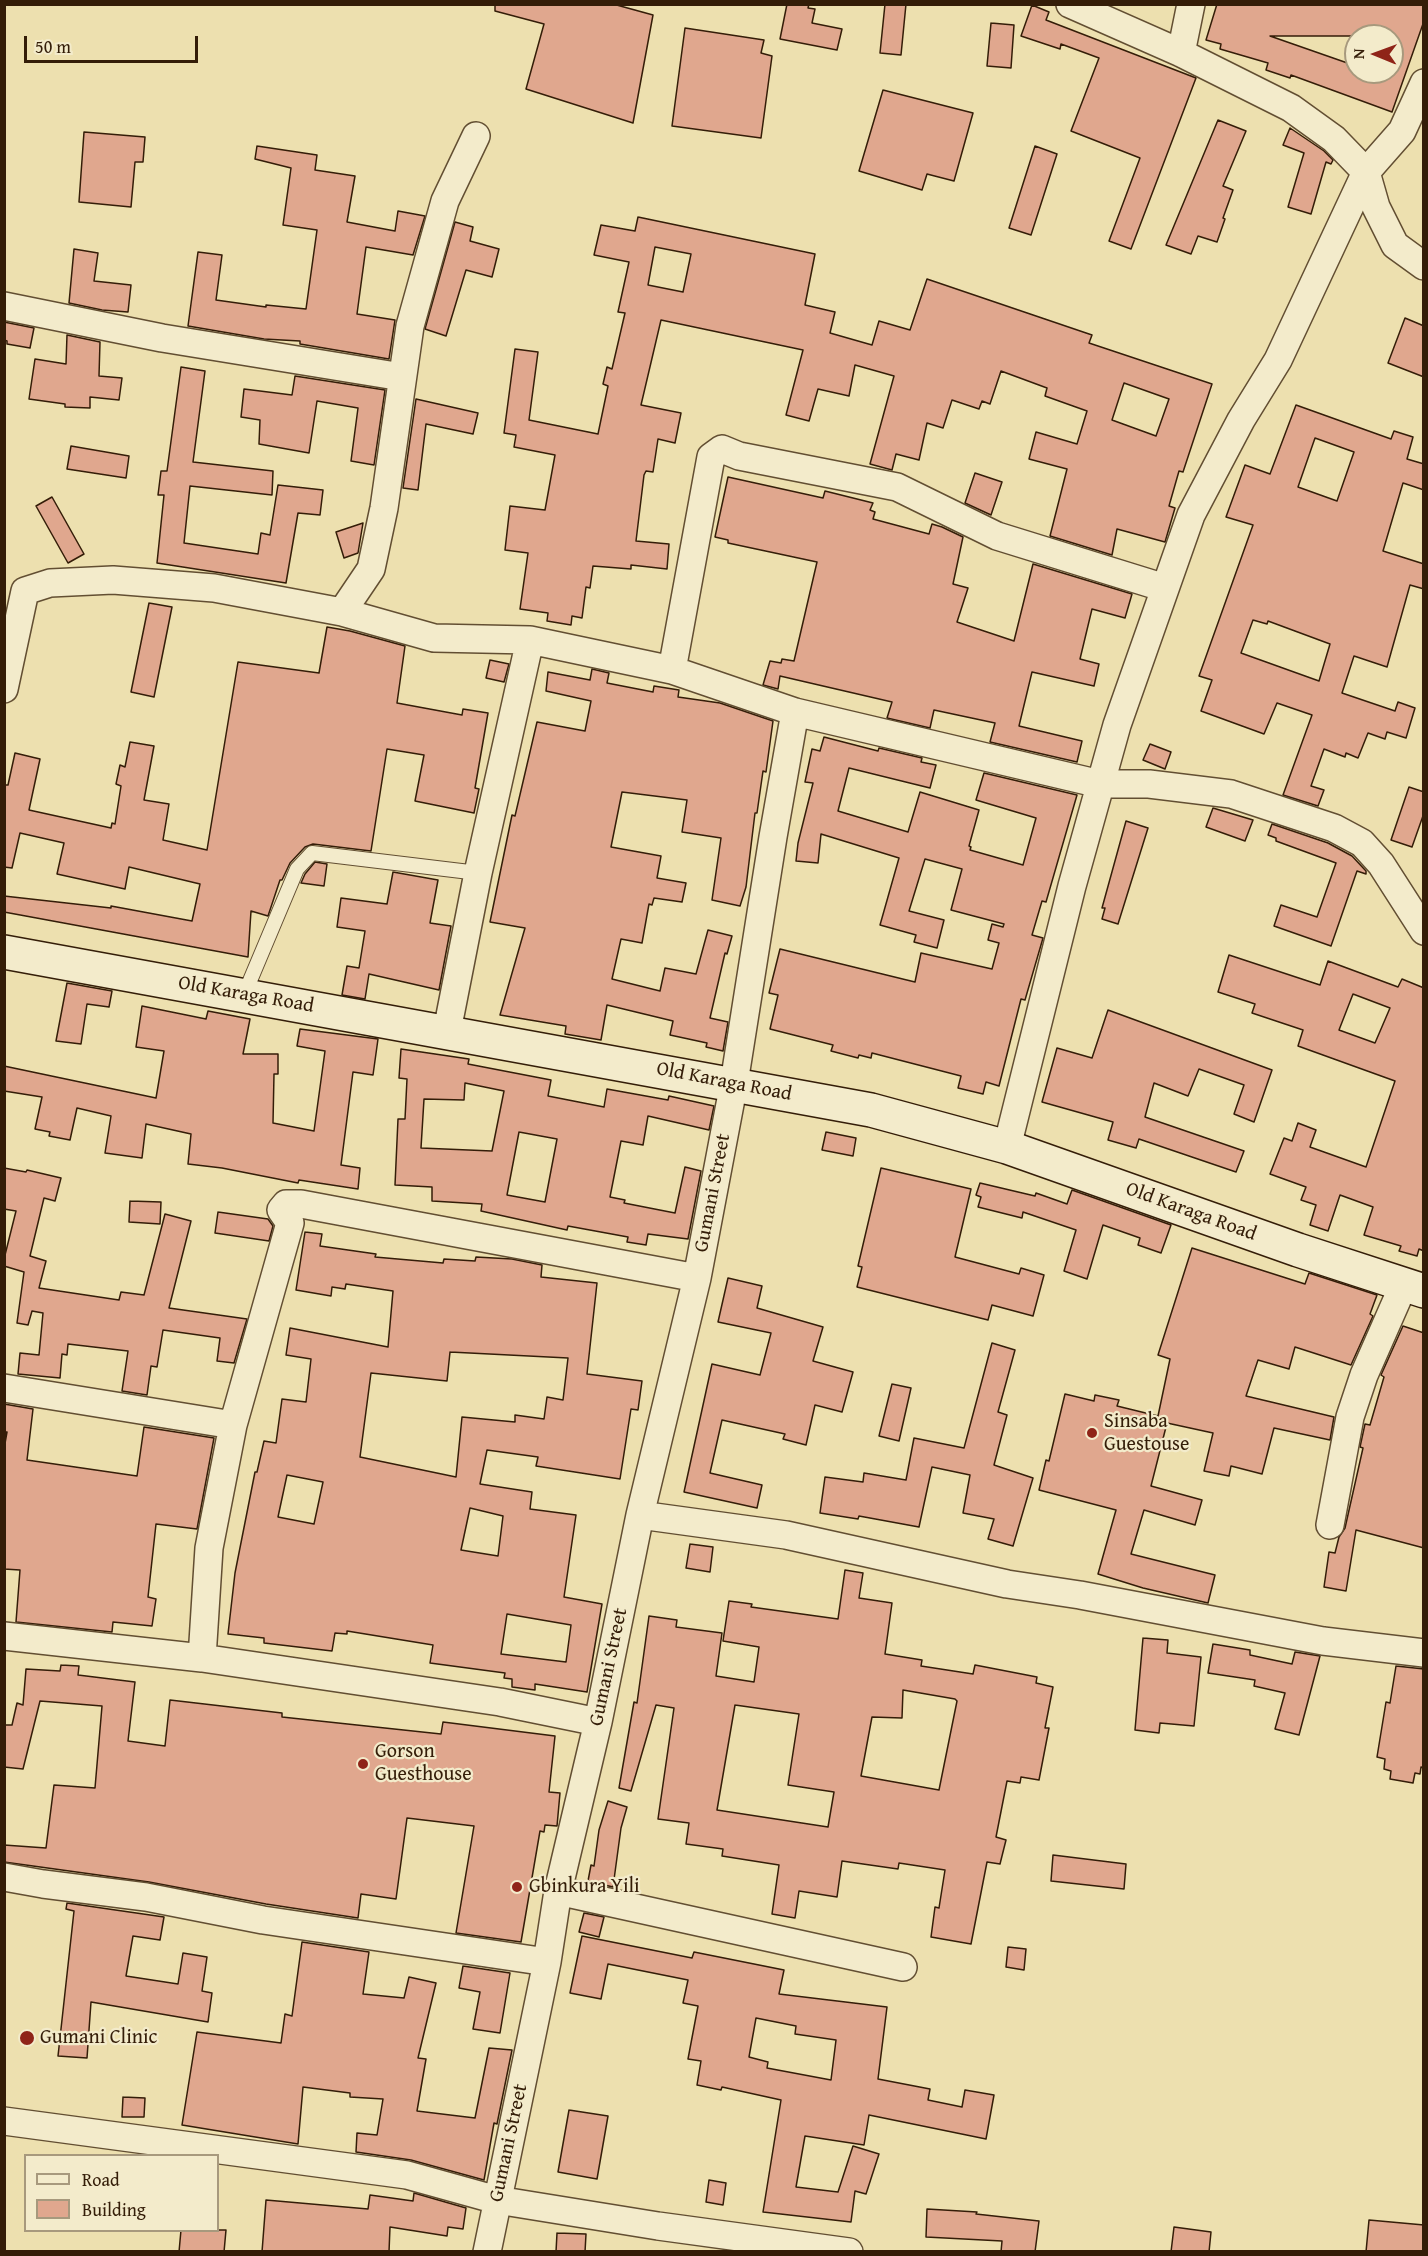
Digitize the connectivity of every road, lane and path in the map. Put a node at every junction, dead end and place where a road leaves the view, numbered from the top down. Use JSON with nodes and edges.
{"nodes":[{"id":1,"x":1070,"y":4,"type":"edge"},
{"id":2,"x":1191,"y":4,"type":"edge"},
{"id":3,"x":1180,"y":52,"type":"junction"},
{"id":4,"x":1424,"y":83,"type":"edge"},
{"id":5,"x":476,"y":136,"type":"dead end"},
{"id":6,"x":1366,"y":172,"type":"junction"},
{"id":7,"x":1424,"y":266,"type":"edge"},
{"id":8,"x":4,"y":306,"type":"edge"},
{"id":9,"x":402,"y":377,"type":"junction"},
{"id":10,"x":1165,"y":588,"type":"junction"},
{"id":11,"x":342,"y":612,"type":"junction"},
{"id":12,"x":530,"y":640,"type":"junction"},
{"id":13,"x":672,"y":670,"type":"junction"},
{"id":14,"x":4,"y":689,"type":"edge"},
{"id":15,"x":795,"y":712,"type":"junction"},
{"id":16,"x":1100,"y":784,"type":"junction"},
{"id":17,"x":478,"y":873,"type":"junction"},
{"id":18,"x":1424,"y":931,"type":"edge"},
{"id":19,"x":4,"y":952,"type":"edge"},
{"id":20,"x":244,"y":995,"type":"junction"},
{"id":21,"x":447,"y":1032,"type":"junction"},
{"id":22,"x":734,"y":1083,"type":"junction"},
{"id":23,"x":1007,"y":1146,"type":"junction"},
{"id":24,"x":697,"y":1278,"type":"junction"},
{"id":25,"x":1414,"y":1287,"type":"edge"},
{"id":26,"x":4,"y":1388,"type":"edge"},
{"id":27,"x":233,"y":1425,"type":"junction"},
{"id":28,"x":640,"y":1515,"type":"junction"},
{"id":29,"x":1330,"y":1525,"type":"dead end"},
{"id":30,"x":4,"y":1636,"type":"edge"},
{"id":31,"x":1424,"y":1653,"type":"edge"},
{"id":32,"x":202,"y":1658,"type":"junction"},
{"id":33,"x":598,"y":1722,"type":"junction"},
{"id":34,"x":4,"y":1877,"type":"edge"},
{"id":35,"x":558,"y":1891,"type":"junction"},
{"id":36,"x":547,"y":1962,"type":"junction"},
{"id":37,"x":903,"y":1967,"type":"dead end"},
{"id":38,"x":4,"y":2121,"type":"edge"},
{"id":39,"x":497,"y":2200,"type":"junction"},
{"id":40,"x":487,"y":2252,"type":"edge"},
{"id":41,"x":849,"y":2252,"type":"edge"}],
"edges":[{"from":1,"to":3,"type":"street"},
{"from":2,"to":3,"type":"street"},
{"from":3,"to":6,"type":"street"},
{"from":4,"to":6,"type":"street"},
{"from":5,"to":9,"type":"street"},
{"from":6,"to":7,"type":"street"},
{"from":6,"to":10,"type":"street"},
{"from":8,"to":9,"type":"street"},
{"from":9,"to":11,"type":"street"},
{"from":10,"to":13,"type":"street"},
{"from":10,"to":16,"type":"street"},
{"from":11,"to":12,"type":"street"},
{"from":11,"to":14,"type":"street"},
{"from":12,"to":13,"type":"street"},
{"from":12,"to":17,"type":"street"},
{"from":13,"to":15,"type":"street"},
{"from":15,"to":16,"type":"street"},
{"from":15,"to":22,"type":"street","name":"Gumani Street"},
{"from":16,"to":18,"type":"street"},
{"from":16,"to":23,"type":"street"},
{"from":17,"to":20,"type":"lane"},
{"from":17,"to":21,"type":"street"},
{"from":19,"to":20,"type":"street","name":"Old Karaga Road"},
{"from":20,"to":21,"type":"street","name":"Old Karaga Road"},
{"from":21,"to":22,"type":"street","name":"Old Karaga Road"},
{"from":22,"to":23,"type":"street","name":"Old Karaga Road"},
{"from":22,"to":24,"type":"street","name":"Gumani Street"},
{"from":23,"to":25,"type":"street","name":"Old Karaga Road"},
{"from":24,"to":27,"type":"street"},
{"from":24,"to":28,"type":"street","name":"Gumani Street"},
{"from":25,"to":29,"type":"street"},
{"from":26,"to":27,"type":"street"},
{"from":27,"to":32,"type":"street"},
{"from":28,"to":31,"type":"street"},
{"from":28,"to":33,"type":"street","name":"Gumani Street"},
{"from":30,"to":32,"type":"street"},
{"from":32,"to":33,"type":"street"},
{"from":33,"to":35,"type":"street","name":"Gumani Street"},
{"from":34,"to":36,"type":"street"},
{"from":35,"to":36,"type":"street","name":"Gumani Street"},
{"from":35,"to":37,"type":"street"},
{"from":36,"to":39,"type":"street","name":"Gumani Street"},
{"from":38,"to":39,"type":"street"},
{"from":39,"to":40,"type":"street","name":"Gumani Street"},
{"from":39,"to":41,"type":"street"}]}
